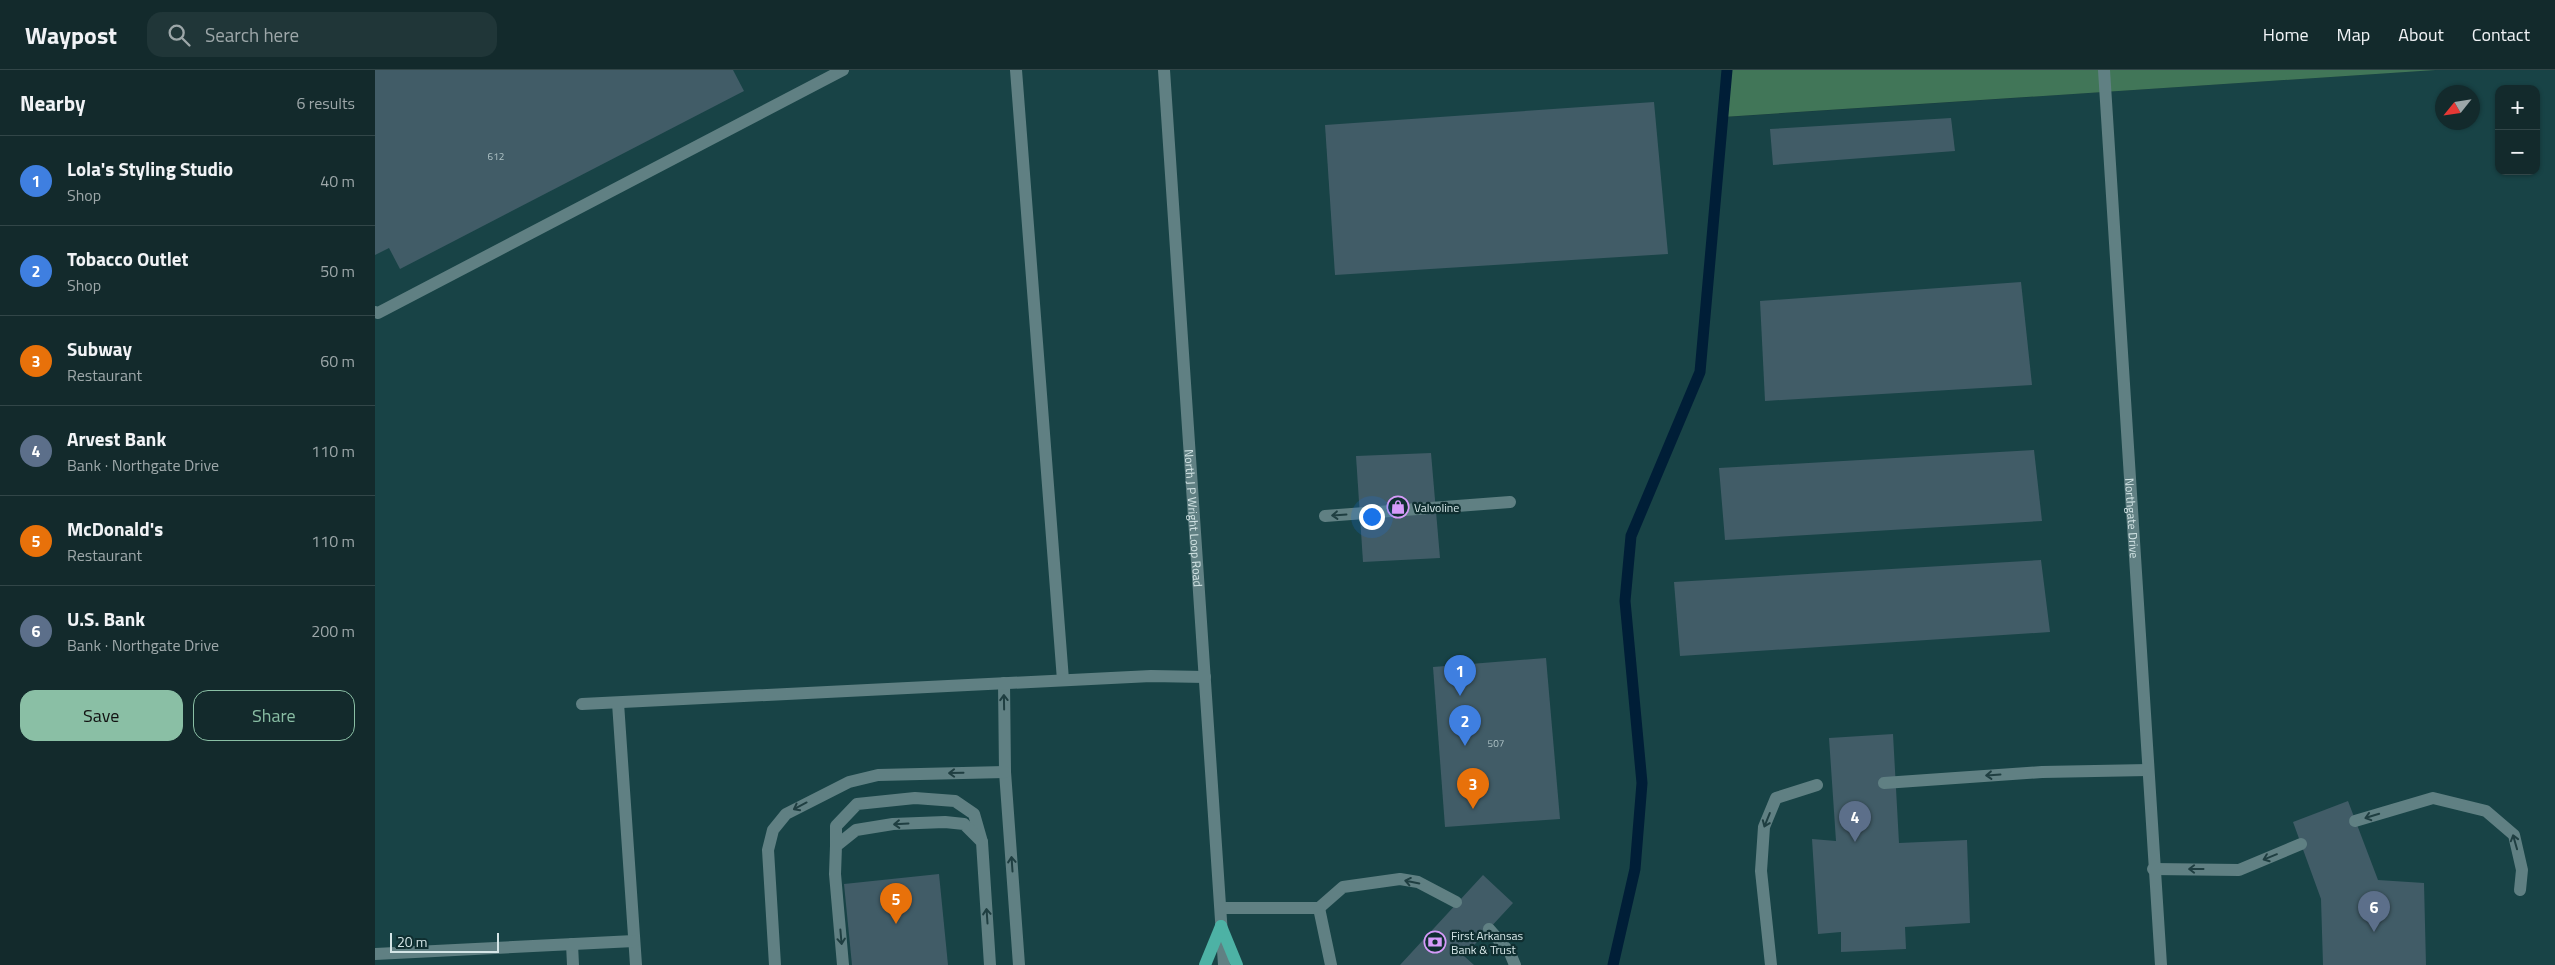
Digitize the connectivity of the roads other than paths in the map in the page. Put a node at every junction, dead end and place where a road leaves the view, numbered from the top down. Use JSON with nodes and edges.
{"nodes":[{"id":1,"x":843,"y":70,"type":"edge"},
{"id":2,"x":1016,"y":70,"type":"edge"},
{"id":3,"x":1164,"y":70,"type":"edge"},
{"id":4,"x":2104,"y":70,"type":"edge"},
{"id":5,"x":375,"y":312,"type":"edge"},
{"id":6,"x":1510,"y":502,"type":"dead end"},
{"id":7,"x":1325,"y":516,"type":"dead end"},
{"id":8,"x":1205,"y":677,"type":"junction"},
{"id":9,"x":1063,"y":680,"type":"junction"},
{"id":10,"x":1004,"y":683,"type":"junction"},
{"id":11,"x":618,"y":703,"type":"junction"},
{"id":12,"x":582,"y":704,"type":"dead end"},
{"id":13,"x":2148,"y":770,"type":"junction"},
{"id":14,"x":1005,"y":772,"type":"junction"},
{"id":15,"x":1884,"y":783,"type":"dead end"},
{"id":16,"x":1817,"y":785,"type":"dead end"},
{"id":17,"x":2355,"y":821,"type":"dead end"},
{"id":18,"x":982,"y":842,"type":"junction"},
{"id":19,"x":2301,"y":844,"type":"dead end"},
{"id":20,"x":836,"y":846,"type":"junction"},
{"id":21,"x":2153,"y":869,"type":"junction"},
{"id":22,"x":2520,"y":890,"type":"dead end"},
{"id":23,"x":1456,"y":902,"type":"dead end"},
{"id":24,"x":1221,"y":908,"type":"junction"},
{"id":25,"x":1319,"y":908,"type":"junction"},
{"id":26,"x":1221,"y":926,"type":"junction"},
{"id":27,"x":1489,"y":929,"type":"dead end"},
{"id":28,"x":635,"y":941,"type":"junction"},
{"id":29,"x":572,"y":944,"type":"junction"},
{"id":30,"x":375,"y":954,"type":"edge"},
{"id":31,"x":573,"y":965,"type":"edge"},
{"id":32,"x":636,"y":965,"type":"edge"},
{"id":33,"x":775,"y":965,"type":"edge"},
{"id":34,"x":843,"y":965,"type":"edge"},
{"id":35,"x":990,"y":965,"type":"edge"},
{"id":36,"x":1019,"y":965,"type":"edge"},
{"id":37,"x":1205,"y":965,"type":"edge"},
{"id":38,"x":1224,"y":965,"type":"edge"},
{"id":39,"x":1237,"y":965,"type":"edge"},
{"id":40,"x":1331,"y":965,"type":"edge"},
{"id":41,"x":1515,"y":965,"type":"edge"},
{"id":42,"x":1771,"y":965,"type":"edge"},
{"id":43,"x":2161,"y":965,"type":"edge"}],
"edges":[{"from":1,"to":5,"type":"main road"},
{"from":2,"to":9,"type":"main road"},
{"from":3,"to":8,"type":"main road","name":"North J P Wright Loop Road"},
{"from":4,"to":13,"type":"main road","name":"Northgate Drive"},
{"from":6,"to":7,"type":"main road","one_way":true},
{"from":8,"to":9,"type":"main road"},
{"from":8,"to":24,"type":"main road","name":"North J P Wright Loop Road"},
{"from":9,"to":10,"type":"main road"},
{"from":10,"to":11,"type":"main road"},
{"from":14,"to":10,"type":"main road","one_way":true},
{"from":11,"to":12,"type":"main road"},
{"from":11,"to":28,"type":"main road"},
{"from":13,"to":15,"type":"main road","one_way":true},
{"from":13,"to":21,"type":"main road","name":"Northgate Drive"},
{"from":14,"to":33,"type":"main road","one_way":true},
{"from":36,"to":14,"type":"main road","one_way":true},
{"from":16,"to":42,"type":"main road","one_way":true},
{"from":22,"to":17,"type":"main road","one_way":true},
{"from":18,"to":20,"type":"main road","one_way":true},
{"from":18,"to":20,"type":"main road"},
{"from":35,"to":18,"type":"main road","one_way":true},
{"from":19,"to":21,"type":"main road","one_way":true},
{"from":20,"to":34,"type":"main road","one_way":true},
{"from":21,"to":43,"type":"main road","name":"Northgate Drive"},
{"from":23,"to":25,"type":"main road","one_way":true},
{"from":24,"to":25,"type":"main road"},
{"from":24,"to":26,"type":"main road","name":"North J P Wright Loop Road"},
{"from":25,"to":40,"type":"main road"},
{"from":26,"to":37,"type":"main road"},
{"from":26,"to":38,"type":"main road","name":"North J P Wright Loop Road"},
{"from":26,"to":39,"type":"main road"},
{"from":27,"to":41,"type":"main road"},
{"from":28,"to":29,"type":"main road"},
{"from":28,"to":32,"type":"main road"},
{"from":29,"to":30,"type":"main road"},
{"from":29,"to":31,"type":"main road"}]}
